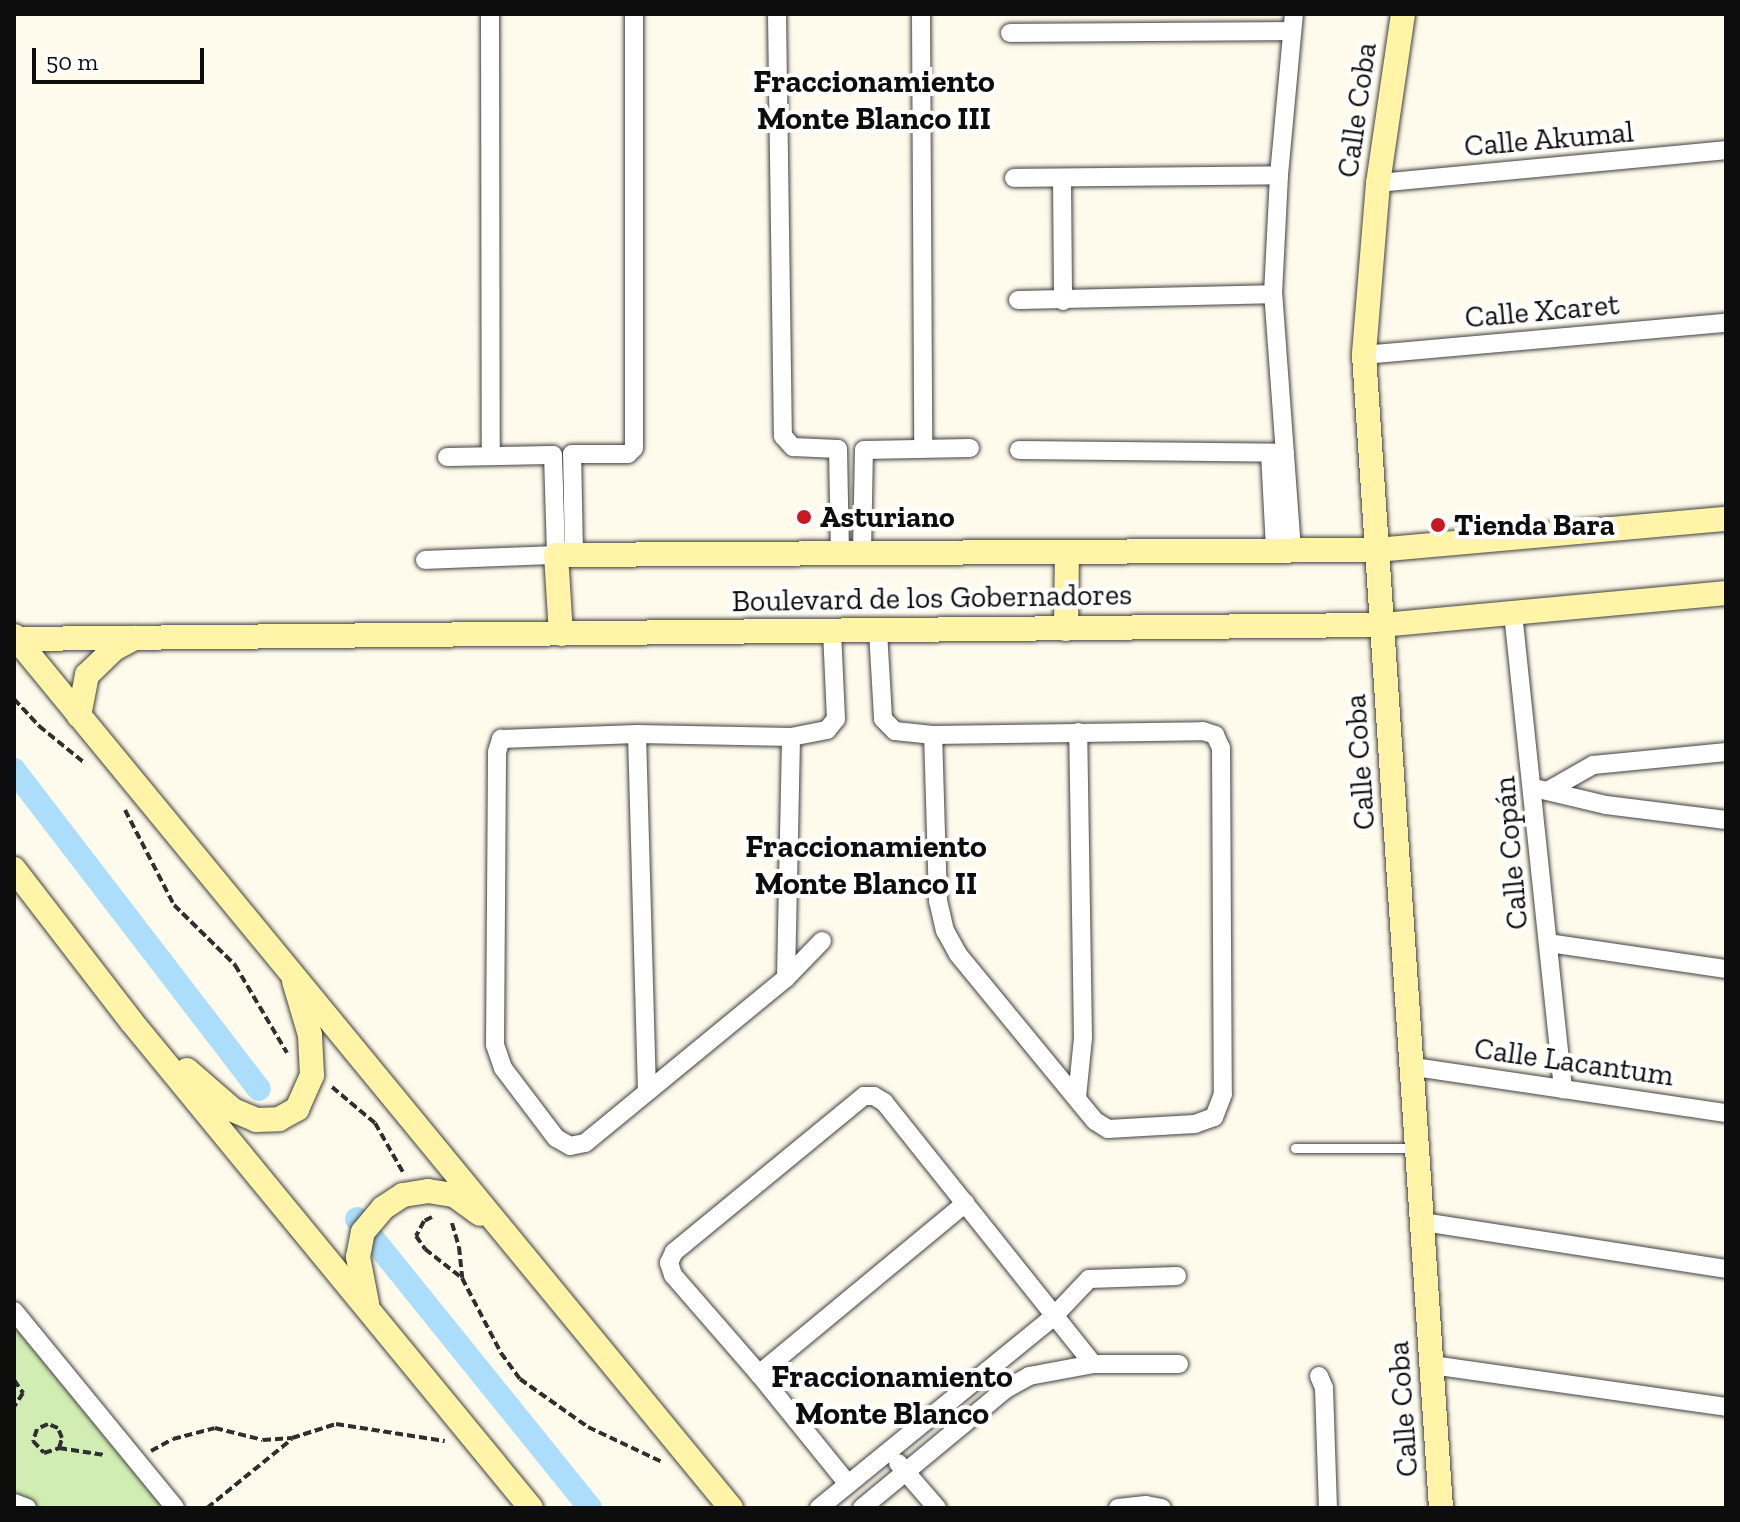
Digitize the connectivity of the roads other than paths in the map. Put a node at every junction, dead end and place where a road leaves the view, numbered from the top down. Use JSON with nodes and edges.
{"nodes":[{"id":1,"x":490,"y":14,"type":"edge"},
{"id":2,"x":634,"y":14,"type":"edge"},
{"id":3,"x":777,"y":14,"type":"edge"},
{"id":4,"x":921,"y":14,"type":"edge"},
{"id":5,"x":1403,"y":14,"type":"edge"},
{"id":6,"x":1293,"y":23,"type":"edge"},
{"id":7,"x":1010,"y":33,"type":"dead end"},
{"id":8,"x":1726,"y":150,"type":"edge"},
{"id":9,"x":1279,"y":175,"type":"junction"},
{"id":10,"x":1014,"y":178,"type":"dead end"},
{"id":11,"x":1062,"y":179,"type":"junction"},
{"id":12,"x":1378,"y":183,"type":"junction"},
{"id":13,"x":1273,"y":294,"type":"junction"},
{"id":14,"x":1018,"y":300,"type":"dead end"},
{"id":15,"x":1063,"y":301,"type":"junction"},
{"id":16,"x":1726,"y":323,"type":"edge"},
{"id":17,"x":1364,"y":355,"type":"junction"},
{"id":18,"x":923,"y":446,"type":"junction"},
{"id":19,"x":970,"y":448,"type":"dead end"},
{"id":20,"x":1019,"y":450,"type":"dead end"},
{"id":21,"x":1277,"y":453,"type":"junction"},
{"id":22,"x":491,"y":456,"type":"junction"},
{"id":23,"x":447,"y":457,"type":"dead end"},
{"id":24,"x":1726,"y":519,"type":"edge"},
{"id":25,"x":1284,"y":550,"type":"junction"},
{"id":26,"x":1377,"y":550,"type":"junction"},
{"id":27,"x":1067,"y":552,"type":"junction"},
{"id":28,"x":851,"y":553,"type":"junction"},
{"id":29,"x":565,"y":555,"type":"junction"},
{"id":30,"x":425,"y":560,"type":"dead end"},
{"id":31,"x":1726,"y":593,"type":"edge"},
{"id":32,"x":1513,"y":613,"type":"junction"},
{"id":33,"x":1382,"y":625,"type":"junction"},
{"id":34,"x":1066,"y":629,"type":"junction"},
{"id":35,"x":832,"y":631,"type":"junction"},
{"id":36,"x":878,"y":631,"type":"junction"},
{"id":37,"x":561,"y":634,"type":"junction"},
{"id":38,"x":15,"y":637,"type":"edge"},
{"id":39,"x":137,"y":637,"type":"junction"},
{"id":40,"x":79,"y":716,"type":"junction"},
{"id":41,"x":1078,"y":732,"type":"junction"},
{"id":42,"x":637,"y":734,"type":"junction"},
{"id":43,"x":933,"y":735,"type":"junction"},
{"id":44,"x":791,"y":737,"type":"junction"},
{"id":45,"x":1726,"y":752,"type":"edge"},
{"id":46,"x":1542,"y":789,"type":"junction"},
{"id":47,"x":1726,"y":820,"type":"edge"},
{"id":48,"x":14,"y":869,"type":"edge"},
{"id":49,"x":822,"y":941,"type":"dead end"},
{"id":50,"x":1548,"y":943,"type":"junction"},
{"id":51,"x":1726,"y":969,"type":"edge"},
{"id":52,"x":291,"y":970,"type":"junction"},
{"id":53,"x":786,"y":978,"type":"junction"},
{"id":54,"x":131,"y":1021,"type":"junction"},
{"id":55,"x":1414,"y":1067,"type":"junction"},
{"id":56,"x":1563,"y":1089,"type":"junction"},
{"id":57,"x":647,"y":1090,"type":"junction"},
{"id":58,"x":1077,"y":1097,"type":"junction"},
{"id":59,"x":1726,"y":1113,"type":"edge"},
{"id":60,"x":1295,"y":1148,"type":"dead end"},
{"id":61,"x":1419,"y":1148,"type":"junction"},
{"id":62,"x":966,"y":1203,"type":"junction"},
{"id":63,"x":1423,"y":1222,"type":"junction"},
{"id":64,"x":508,"y":1234,"type":"junction"},
{"id":65,"x":1726,"y":1269,"type":"edge"},
{"id":66,"x":1177,"y":1276,"type":"dead end"},
{"id":67,"x":368,"y":1307,"type":"junction"},
{"id":68,"x":14,"y":1311,"type":"edge"},
{"id":69,"x":1054,"y":1316,"type":"junction"},
{"id":70,"x":1093,"y":1364,"type":"junction"},
{"id":71,"x":1179,"y":1364,"type":"dead end"},
{"id":72,"x":1432,"y":1365,"type":"junction"},
{"id":73,"x":759,"y":1374,"type":"junction"},
{"id":74,"x":1319,"y":1376,"type":"dead end"},
{"id":75,"x":1726,"y":1407,"type":"edge"},
{"id":76,"x":888,"y":1452,"type":"junction"},
{"id":77,"x":906,"y":1471,"type":"junction"},
{"id":78,"x":848,"y":1484,"type":"junction"},
{"id":79,"x":14,"y":1503,"type":"edge"},
{"id":80,"x":1446,"y":1507,"type":"edge"},
{"id":81,"x":27,"y":1508,"type":"edge"},
{"id":82,"x":175,"y":1508,"type":"edge"},
{"id":83,"x":531,"y":1508,"type":"edge"},
{"id":84,"x":731,"y":1508,"type":"edge"},
{"id":85,"x":819,"y":1508,"type":"edge"},
{"id":86,"x":862,"y":1508,"type":"edge"},
{"id":87,"x":937,"y":1508,"type":"edge"},
{"id":88,"x":1118,"y":1508,"type":"edge"},
{"id":89,"x":1162,"y":1508,"type":"edge"},
{"id":90,"x":1328,"y":1508,"type":"edge"}],
"edges":[{"from":1,"to":22,"type":"street"},
{"from":2,"to":29,"type":"street"},
{"from":3,"to":28,"type":"street"},
{"from":4,"to":18,"type":"street"},
{"from":5,"to":12,"type":"main road","name":"Calle Coba"},
{"from":6,"to":7,"type":"street"},
{"from":6,"to":9,"type":"street"},
{"from":8,"to":12,"type":"street","name":"Calle Akumal"},
{"from":9,"to":11,"type":"street"},
{"from":9,"to":13,"type":"street"},
{"from":10,"to":11,"type":"street"},
{"from":11,"to":15,"type":"street"},
{"from":12,"to":17,"type":"main road","name":"Calle Coba"},
{"from":13,"to":15,"type":"street"},
{"from":13,"to":21,"type":"street"},
{"from":14,"to":15,"type":"street"},
{"from":16,"to":17,"type":"street","name":"Calle Xcaret"},
{"from":17,"to":26,"type":"main road","name":"Calle Coba"},
{"from":18,"to":19,"type":"street"},
{"from":18,"to":28,"type":"street"},
{"from":20,"to":21,"type":"street"},
{"from":21,"to":25,"type":"street"},
{"from":22,"to":23,"type":"street"},
{"from":22,"to":29,"type":"street"},
{"from":24,"to":26,"type":"main road","name":"Boulevard de los Gobernadores"},
{"from":25,"to":26,"type":"main road","name":"Boulevard de los Gobernadores"},
{"from":25,"to":27,"type":"main road","name":"Boulevard de los Gobernadores"},
{"from":26,"to":33,"type":"main road","name":"Calle Coba"},
{"from":27,"to":28,"type":"main road","name":"Boulevard de los Gobernadores"},
{"from":27,"to":34,"type":"main road"},
{"from":28,"to":29,"type":"main road","name":"Boulevard de los Gobernadores"},
{"from":29,"to":30,"type":"street","name":"Boulevard de los Gobernadores"},
{"from":29,"to":37,"type":"main road"},
{"from":31,"to":32,"type":"main road","name":"Boulevard de los Gobernadores"},
{"from":32,"to":33,"type":"main road","name":"Boulevard de los Gobernadores"},
{"from":32,"to":46,"type":"street","name":"Calle Copán"},
{"from":33,"to":34,"type":"main road","name":"Boulevard de los Gobernadores"},
{"from":33,"to":55,"type":"main road","name":"Calle Coba"},
{"from":34,"to":36,"type":"main road","name":"Boulevard de los Gobernadores"},
{"from":35,"to":36,"type":"main road","name":"Boulevard de los Gobernadores"},
{"from":35,"to":37,"type":"main road","name":"Boulevard de los Gobernadores"},
{"from":35,"to":44,"type":"street"},
{"from":36,"to":43,"type":"street"},
{"from":37,"to":39,"type":"main road","name":"Boulevard de los Gobernadores"},
{"from":38,"to":39,"type":"main road","name":"Boulevard de los Gobernadores"},
{"from":38,"to":40,"type":"main road"},
{"from":39,"to":40,"type":"main road"},
{"from":40,"to":52,"type":"main road"},
{"from":41,"to":43,"type":"street"},
{"from":41,"to":58,"type":"street"},
{"from":41,"to":58,"type":"street"},
{"from":42,"to":44,"type":"street"},
{"from":42,"to":57,"type":"street"},
{"from":42,"to":57,"type":"street"},
{"from":43,"to":58,"type":"street"},
{"from":44,"to":53,"type":"street"},
{"from":45,"to":46,"type":"street"},
{"from":46,"to":47,"type":"street"},
{"from":46,"to":50,"type":"street","name":"Calle Copán"},
{"from":48,"to":54,"type":"main road"},
{"from":49,"to":53,"type":"street"},
{"from":50,"to":51,"type":"street"},
{"from":50,"to":56,"type":"street","name":"Calle Copán"},
{"from":52,"to":54,"type":"main road"},
{"from":52,"to":64,"type":"main road"},
{"from":53,"to":57,"type":"street"},
{"from":54,"to":67,"type":"main road"},
{"from":55,"to":56,"type":"street","name":"Calle Lacantum"},
{"from":55,"to":61,"type":"main road","name":"Calle Coba"},
{"from":56,"to":59,"type":"street","name":"Calle Lacantum"},
{"from":60,"to":61,"type":"lane"},
{"from":61,"to":63,"type":"main road","name":"Calle Coba"},
{"from":62,"to":69,"type":"street"},
{"from":62,"to":73,"type":"street"},
{"from":62,"to":73,"type":"street"},
{"from":63,"to":65,"type":"street"},
{"from":63,"to":72,"type":"main road","name":"Calle Coba"},
{"from":64,"to":67,"type":"main road"},
{"from":64,"to":84,"type":"main road"},
{"from":66,"to":69,"type":"street"},
{"from":67,"to":83,"type":"main road"},
{"from":68,"to":82,"type":"street"},
{"from":69,"to":70,"type":"street"},
{"from":69,"to":76,"type":"street"},
{"from":70,"to":71,"type":"street"},
{"from":70,"to":77,"type":"street"},
{"from":72,"to":75,"type":"street"},
{"from":72,"to":80,"type":"main road","name":"Calle Coba"},
{"from":73,"to":78,"type":"street"},
{"from":74,"to":90,"type":"street"},
{"from":76,"to":77,"type":"street"},
{"from":76,"to":78,"type":"street"},
{"from":77,"to":86,"type":"street"},
{"from":77,"to":87,"type":"street"},
{"from":78,"to":85,"type":"street"},
{"from":79,"to":81,"type":"street"},
{"from":88,"to":89,"type":"street"}]}
